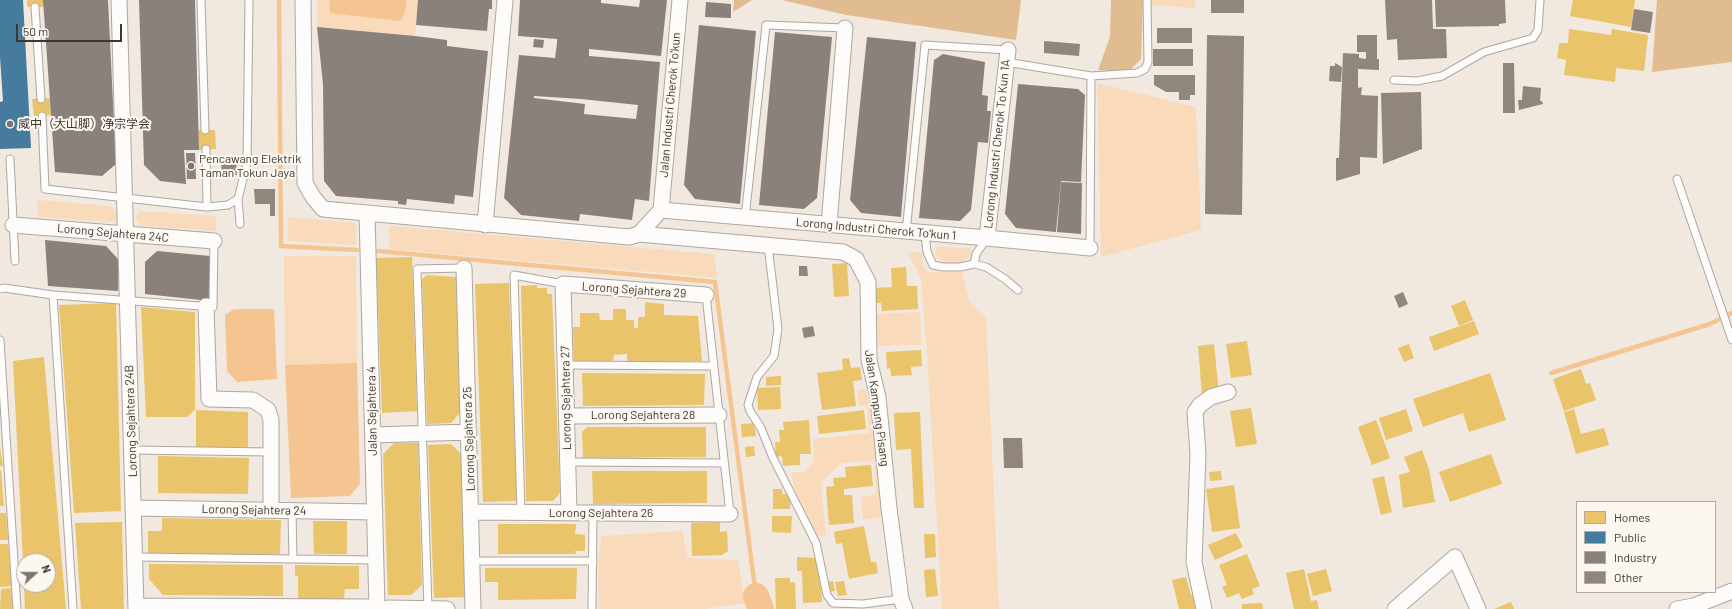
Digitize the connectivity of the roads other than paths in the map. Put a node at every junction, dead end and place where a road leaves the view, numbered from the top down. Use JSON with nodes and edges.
{"nodes":[{"id":1,"x":119,"y":0,"type":"edge"},
{"id":2,"x":201,"y":0,"type":"edge"},
{"id":3,"x":249,"y":0,"type":"edge"},
{"id":4,"x":303,"y":0,"type":"edge"},
{"id":5,"x":504,"y":0,"type":"edge"},
{"id":6,"x":680,"y":0,"type":"edge"},
{"id":7,"x":1147,"y":0,"type":"edge"},
{"id":8,"x":1540,"y":0,"type":"edge"},
{"id":9,"x":35,"y":7,"type":"dead end"},
{"id":10,"x":845,"y":28,"type":"joint"},
{"id":11,"x":1007,"y":56,"type":"junction"},
{"id":12,"x":1091,"y":76,"type":"junction"},
{"id":13,"x":1394,"y":80,"type":"dead end"},
{"id":14,"x":41,"y":99,"type":"dead end"},
{"id":15,"x":42,"y":116,"type":"dead end"},
{"id":16,"x":205,"y":130,"type":"dead end"},
{"id":17,"x":206,"y":149,"type":"dead end"},
{"id":18,"x":10,"y":159,"type":"dead end"},
{"id":19,"x":1677,"y":179,"type":"dead end"},
{"id":20,"x":125,"y":198,"type":"junction"},
{"id":21,"x":238,"y":199,"type":"junction"},
{"id":22,"x":207,"y":206,"type":"junction"},
{"id":23,"x":661,"y":210,"type":"junction"},
{"id":24,"x":367,"y":213,"type":"junction"},
{"id":25,"x":745,"y":218,"type":"junction"},
{"id":26,"x":240,"y":224,"type":"dead end"},
{"id":27,"x":13,"y":225,"type":"junction"},
{"id":28,"x":485,"y":225,"type":"junction"},
{"id":29,"x":828,"y":225,"type":"junction"},
{"id":30,"x":906,"y":232,"type":"junction"},
{"id":31,"x":125,"y":234,"type":"junction"},
{"id":32,"x":639,"y":234,"type":"junction"},
{"id":33,"x":925,"y":234,"type":"junction"},
{"id":34,"x":987,"y":238,"type":"junction"},
{"id":35,"x":214,"y":241,"type":"joint"},
{"id":36,"x":768,"y":245,"type":"junction"},
{"id":37,"x":1090,"y":248,"type":"joint"},
{"id":38,"x":15,"y":261,"type":"dead end"},
{"id":39,"x":974,"y":264,"type":"junction"},
{"id":40,"x":464,"y":268,"type":"joint"},
{"id":41,"x":563,"y":284,"type":"junction"},
{"id":42,"x":0,"y":289,"type":"edge"},
{"id":43,"x":1018,"y":290,"type":"dead end"},
{"id":44,"x":53,"y":295,"type":"junction"},
{"id":45,"x":706,"y":295,"type":"joint"},
{"id":46,"x":127,"y":300,"type":"junction"},
{"id":47,"x":206,"y":306,"type":"junction"},
{"id":48,"x":0,"y":340,"type":"edge"},
{"id":49,"x":1732,"y":340,"type":"edge"},
{"id":50,"x":565,"y":365,"type":"junction"},
{"id":51,"x":714,"y":366,"type":"junction"},
{"id":52,"x":1228,"y":392,"type":"dead end"},
{"id":53,"x":719,"y":415,"type":"junction"},
{"id":54,"x":566,"y":416,"type":"junction"},
{"id":55,"x":469,"y":432,"type":"junction"},
{"id":56,"x":422,"y":434,"type":"junction"},
{"id":57,"x":373,"y":435,"type":"junction"},
{"id":58,"x":131,"y":450,"type":"junction"},
{"id":59,"x":271,"y":452,"type":"junction"},
{"id":60,"x":568,"y":462,"type":"junction"},
{"id":61,"x":724,"y":463,"type":"junction"},
{"id":62,"x":133,"y":508,"type":"junction"},
{"id":63,"x":271,"y":510,"type":"junction"},
{"id":64,"x":292,"y":511,"type":"junction"},
{"id":65,"x":375,"y":512,"type":"junction"},
{"id":66,"x":471,"y":512,"type":"junction"},
{"id":67,"x":521,"y":512,"type":"junction"},
{"id":68,"x":569,"y":512,"type":"junction"},
{"id":69,"x":593,"y":513,"type":"junction"},
{"id":70,"x":730,"y":514,"type":"joint"},
{"id":71,"x":134,"y":558,"type":"junction"},
{"id":72,"x":293,"y":559,"type":"junction"},
{"id":73,"x":376,"y":560,"type":"junction"},
{"id":74,"x":472,"y":560,"type":"junction"},
{"id":75,"x":592,"y":561,"type":"junction"},
{"id":76,"x":1732,"y":591,"type":"edge"},
{"id":77,"x":903,"y":604,"type":"edge"},
{"id":78,"x":136,"y":608,"type":"edge"},
{"id":79,"x":294,"y":608,"type":"edge"},
{"id":80,"x":381,"y":608,"type":"edge"},
{"id":81,"x":17,"y":609,"type":"edge"},
{"id":82,"x":73,"y":609,"type":"edge"},
{"id":83,"x":428,"y":609,"type":"edge"},
{"id":84,"x":448,"y":609,"type":"edge"},
{"id":85,"x":473,"y":609,"type":"edge"},
{"id":86,"x":592,"y":609,"type":"edge"},
{"id":87,"x":1204,"y":609,"type":"edge"},
{"id":88,"x":1395,"y":609,"type":"edge"},
{"id":89,"x":1478,"y":609,"type":"edge"},
{"id":90,"x":1677,"y":609,"type":"edge"}],
"edges":[{"from":1,"to":20,"type":"street","name":"Lorong Sejahtera 24B"},
{"from":2,"to":16,"type":"lane"},
{"from":3,"to":21,"type":"lane"},
{"from":4,"to":24,"type":"street","name":"Jalan Kampung Pisang"},
{"from":5,"to":28,"type":"street"},
{"from":6,"to":23,"type":"street","name":"Jalan Industri Cherok To'kun"},
{"from":7,"to":12,"type":"lane"},
{"from":8,"to":13,"type":"lane"},
{"from":9,"to":14,"type":"lane"},
{"from":10,"to":25,"type":"lane"},
{"from":10,"to":29,"type":"street"},
{"from":11,"to":12,"type":"lane"},
{"from":11,"to":30,"type":"lane"},
{"from":11,"to":34,"type":"street","name":"Lorong Industri Cherok To Kun 1A"},
{"from":12,"to":37,"type":"lane"},
{"from":15,"to":20,"type":"lane"},
{"from":17,"to":22,"type":"lane"},
{"from":18,"to":27,"type":"lane"},
{"from":19,"to":49,"type":"lane"},
{"from":20,"to":22,"type":"lane"},
{"from":20,"to":31,"type":"street","name":"Lorong Sejahtera 24B"},
{"from":21,"to":22,"type":"lane"},
{"from":21,"to":26,"type":"lane"},
{"from":23,"to":25,"type":"street","name":"Lorong Industri Cherok To'kun 1"},
{"from":23,"to":32,"type":"street"},
{"from":24,"to":28,"type":"street","name":"Jalan Kampung Pisang"},
{"from":24,"to":57,"type":"street","name":"Jalan Sejahtera 4"},
{"from":25,"to":29,"type":"street","name":"Lorong Industri Cherok To'kun 1"},
{"from":27,"to":31,"type":"street","name":"Lorong Sejahtera 24C"},
{"from":27,"to":38,"type":"lane"},
{"from":28,"to":32,"type":"street","name":"Jalan Kampung Pisang"},
{"from":29,"to":30,"type":"street","name":"Lorong Industri Cherok To'kun 1"},
{"from":30,"to":33,"type":"street","name":"Lorong Industri Cherok To'kun 1"},
{"from":31,"to":35,"type":"street","name":"Lorong Sejahtera 24C"},
{"from":31,"to":46,"type":"street","name":"Lorong Sejahtera 24B"},
{"from":32,"to":36,"type":"street","name":"Jalan Kampung Pisang"},
{"from":33,"to":34,"type":"street","name":"Lorong Industri Cherok To'kun 1"},
{"from":33,"to":39,"type":"lane"},
{"from":34,"to":37,"type":"street","name":"Lorong Industri Cherok To'kun 1"},
{"from":34,"to":39,"type":"lane"},
{"from":35,"to":47,"type":"lane"},
{"from":36,"to":77,"type":"street","name":"Jalan Kampung Pisang"},
{"from":36,"to":77,"type":"lane"},
{"from":39,"to":43,"type":"lane"},
{"from":40,"to":55,"type":"street","name":"Lorong Sejahtera 25"},
{"from":40,"to":56,"type":"lane"},
{"from":41,"to":45,"type":"street","name":"Lorong Sejahtera 29"},
{"from":41,"to":50,"type":"street","name":"Lorong Sejahtera 27"},
{"from":41,"to":67,"type":"lane"},
{"from":42,"to":44,"type":"lane"},
{"from":44,"to":46,"type":"lane"},
{"from":44,"to":82,"type":"lane"},
{"from":45,"to":51,"type":"lane"},
{"from":46,"to":47,"type":"lane"},
{"from":46,"to":58,"type":"street","name":"Lorong Sejahtera 24B"},
{"from":47,"to":59,"type":"street"},
{"from":48,"to":81,"type":"lane"},
{"from":50,"to":51,"type":"lane"},
{"from":50,"to":54,"type":"street","name":"Lorong Sejahtera 27"},
{"from":51,"to":53,"type":"lane"},
{"from":52,"to":87,"type":"street"},
{"from":53,"to":54,"type":"street","name":"Lorong Sejahtera 28"},
{"from":53,"to":61,"type":"lane"},
{"from":54,"to":60,"type":"street","name":"Lorong Sejahtera 27"},
{"from":55,"to":56,"type":"street"},
{"from":55,"to":66,"type":"street","name":"Lorong Sejahtera 25"},
{"from":56,"to":57,"type":"street"},
{"from":56,"to":83,"type":"lane"},
{"from":57,"to":65,"type":"street","name":"Jalan Sejahtera 4"},
{"from":58,"to":59,"type":"lane"},
{"from":58,"to":62,"type":"street","name":"Lorong Sejahtera 24B"},
{"from":59,"to":63,"type":"street"},
{"from":60,"to":61,"type":"lane"},
{"from":60,"to":68,"type":"street","name":"Lorong Sejahtera 27"},
{"from":61,"to":70,"type":"lane"},
{"from":62,"to":63,"type":"street","name":"Lorong Sejahtera 24"},
{"from":62,"to":71,"type":"street","name":"Lorong Sejahtera 24B"},
{"from":63,"to":64,"type":"street","name":"Lorong Sejahtera 24"},
{"from":64,"to":65,"type":"street","name":"Lorong Sejahtera 24"},
{"from":64,"to":72,"type":"lane"},
{"from":65,"to":73,"type":"street","name":"Jalan Sejahtera 4"},
{"from":66,"to":67,"type":"street","name":"Lorong Sejahtera 26"},
{"from":66,"to":74,"type":"street","name":"Lorong Sejahtera 25"},
{"from":67,"to":68,"type":"street","name":"Lorong Sejahtera 26"},
{"from":68,"to":69,"type":"street","name":"Lorong Sejahtera 26"},
{"from":69,"to":70,"type":"street","name":"Lorong Sejahtera 26"},
{"from":69,"to":75,"type":"lane"},
{"from":71,"to":72,"type":"lane"},
{"from":71,"to":78,"type":"street","name":"Lorong Sejahtera 24B"},
{"from":72,"to":73,"type":"lane"},
{"from":73,"to":80,"type":"street","name":"Jalan Sejahtera 4"},
{"from":74,"to":75,"type":"lane"},
{"from":74,"to":85,"type":"street","name":"Lorong Sejahtera 25"},
{"from":75,"to":86,"type":"lane"},
{"from":76,"to":90,"type":"street"},
{"from":78,"to":79,"type":"street"},
{"from":79,"to":80,"type":"street"},
{"from":80,"to":83,"type":"street"},
{"from":83,"to":84,"type":"street"},
{"from":88,"to":89,"type":"street"}]}
